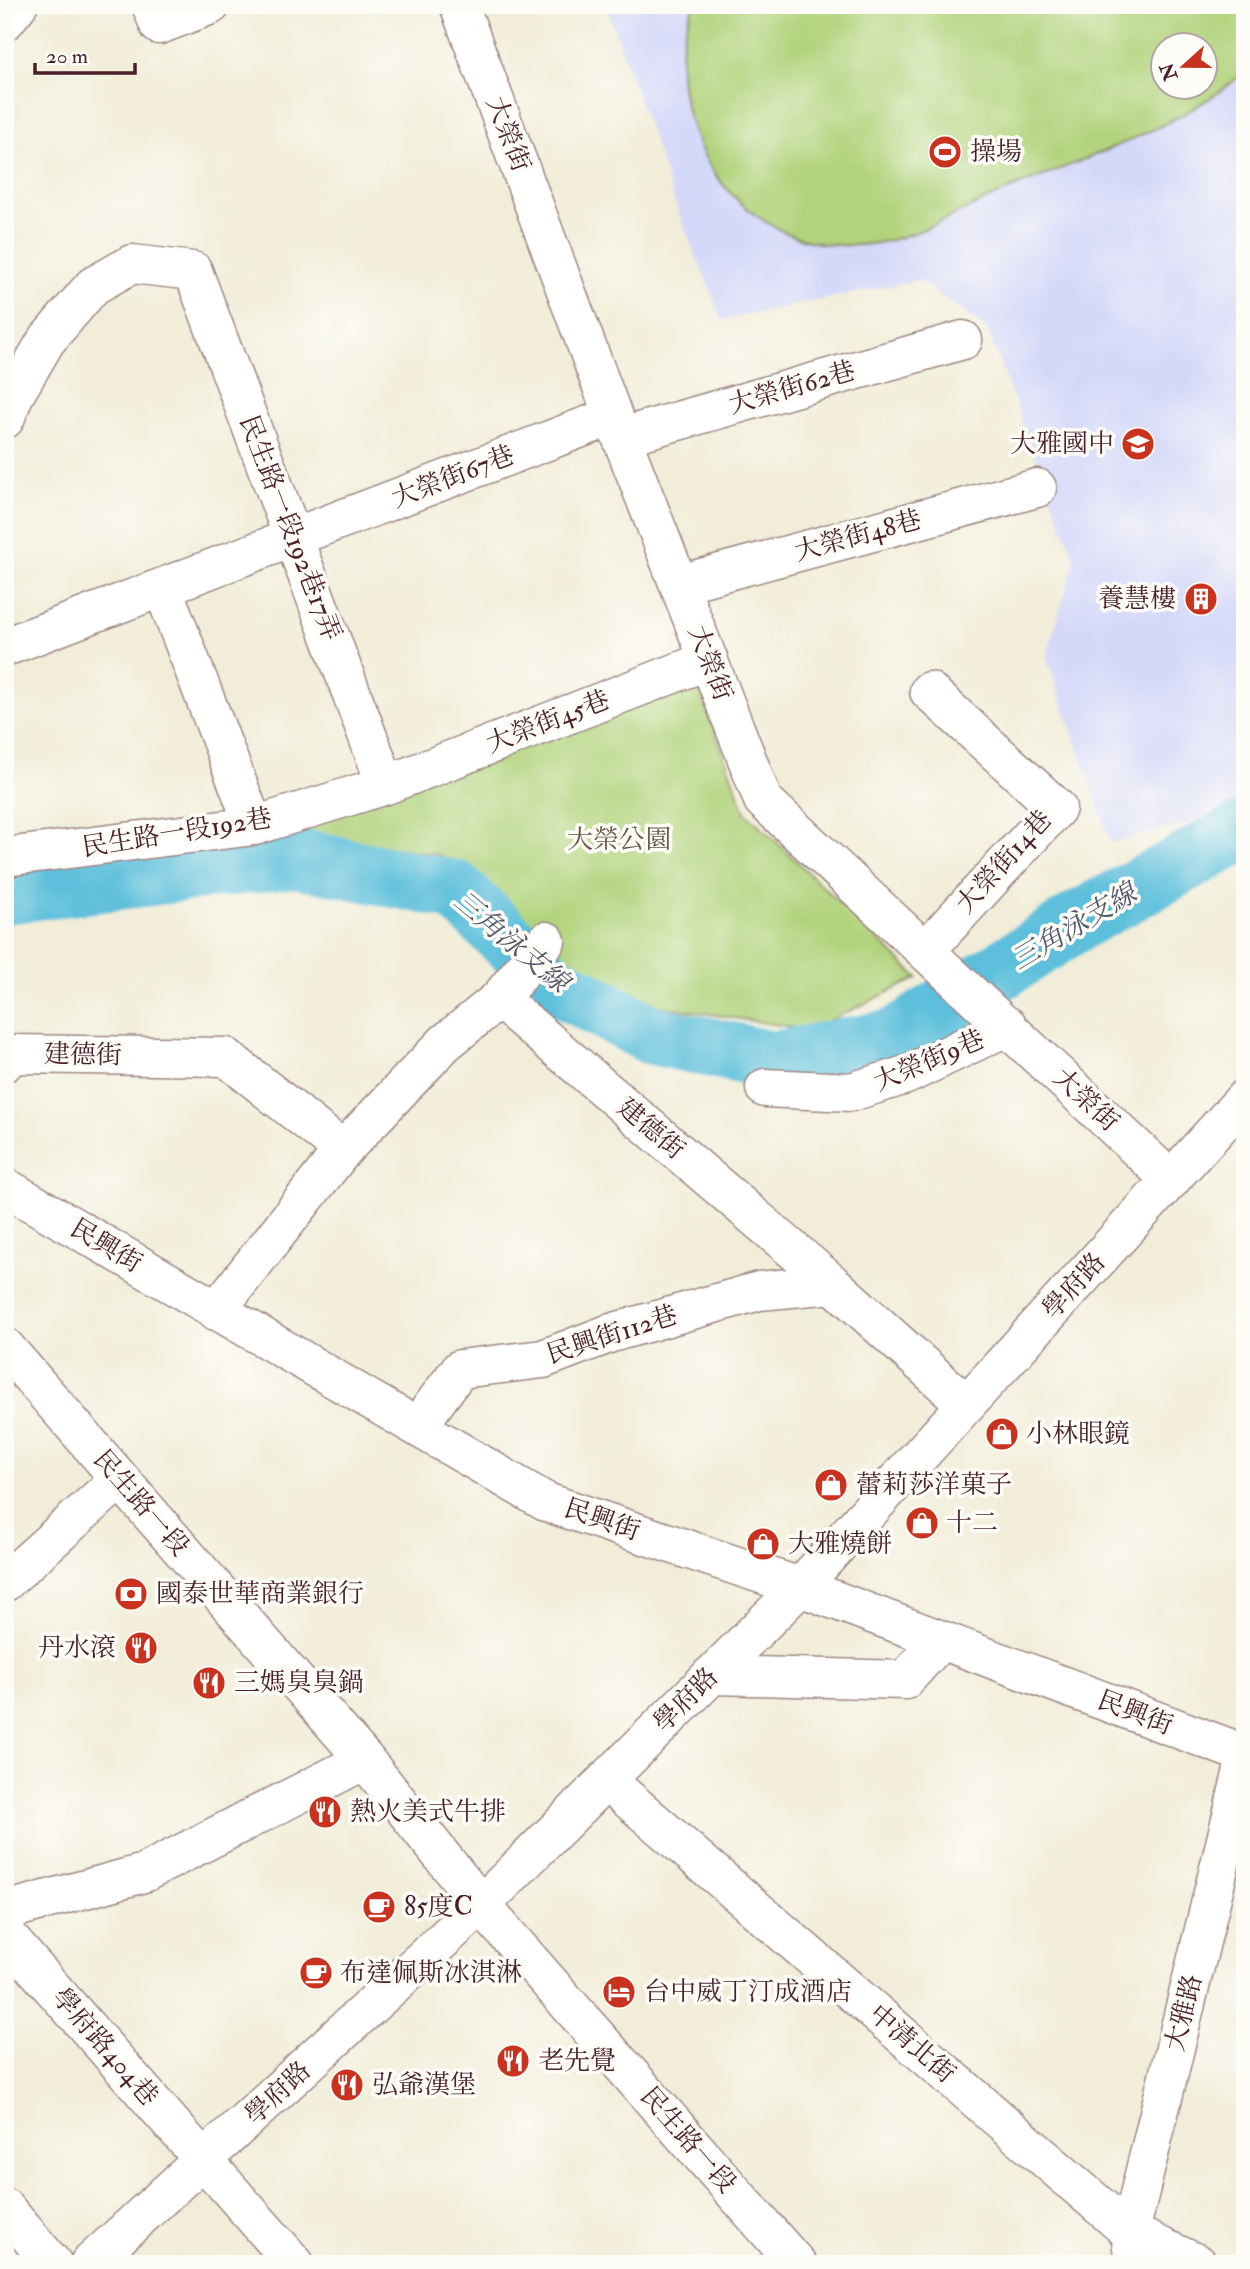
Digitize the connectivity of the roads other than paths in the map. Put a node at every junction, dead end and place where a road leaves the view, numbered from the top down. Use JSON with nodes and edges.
{"nodes":[{"id":1,"x":18,"y":5,"type":"edge"},
{"id":2,"x":151,"y":5,"type":"edge"},
{"id":3,"x":211,"y":5,"type":"edge"},
{"id":4,"x":459,"y":5,"type":"edge"},
{"id":5,"x":5,"y":22,"type":"edge"},
{"id":6,"x":963,"y":340,"type":"dead end"},
{"id":7,"x":5,"y":418,"type":"edge"},
{"id":8,"x":617,"y":426,"type":"junction"},
{"id":9,"x":1037,"y":488,"type":"dead end"},
{"id":10,"x":293,"y":538,"type":"junction"},
{"id":11,"x":679,"y":584,"type":"junction"},
{"id":12,"x":163,"y":589,"type":"junction"},
{"id":13,"x":5,"y":647,"type":"edge"},
{"id":14,"x":709,"y":660,"type":"junction"},
{"id":15,"x":929,"y":691,"type":"dead end"},
{"id":16,"x":386,"y":785,"type":"junction"},
{"id":17,"x":254,"y":826,"type":"junction"},
{"id":18,"x":5,"y":857,"type":"edge"},
{"id":19,"x":547,"y":941,"type":"dead end"},
{"id":20,"x":931,"y":956,"type":"junction"},
{"id":21,"x":499,"y":999,"type":"junction"},
{"id":22,"x":1002,"y":1021,"type":"junction"},
{"id":23,"x":5,"y":1062,"type":"edge"},
{"id":24,"x":765,"y":1088,"type":"dead end"},
{"id":25,"x":1245,"y":1098,"type":"edge"},
{"id":26,"x":343,"y":1150,"type":"junction"},
{"id":27,"x":1171,"y":1180,"type":"junction"},
{"id":28,"x":5,"y":1187,"type":"edge"},
{"id":29,"x":834,"y":1284,"type":"junction"},
{"id":30,"x":216,"y":1311,"type":"junction"},
{"id":31,"x":5,"y":1347,"type":"edge"},
{"id":32,"x":966,"y":1404,"type":"junction"},
{"id":33,"x":417,"y":1427,"type":"junction"},
{"id":34,"x":120,"y":1479,"type":"junction"},
{"id":35,"x":5,"y":1582,"type":"edge"},
{"id":36,"x":800,"y":1587,"type":"junction"},
{"id":37,"x":941,"y":1640,"type":"junction"},
{"id":38,"x":711,"y":1675,"type":"junction"},
{"id":39,"x":1245,"y":1754,"type":"edge"},
{"id":40,"x":365,"y":1760,"type":"junction"},
{"id":41,"x":1245,"y":1762,"type":"edge"},
{"id":42,"x":606,"y":1780,"type":"junction"},
{"id":43,"x":481,"y":1905,"type":"junction"},
{"id":44,"x":5,"y":1911,"type":"edge"},
{"id":45,"x":5,"y":1934,"type":"edge"},
{"id":46,"x":205,"y":2161,"type":"junction"},
{"id":47,"x":5,"y":2208,"type":"edge"},
{"id":48,"x":1133,"y":2248,"type":"edge"},
{"id":49,"x":785,"y":2259,"type":"edge"},
{"id":50,"x":53,"y":2264,"type":"edge"},
{"id":51,"x":89,"y":2264,"type":"edge"},
{"id":52,"x":295,"y":2264,"type":"edge"},
{"id":53,"x":1198,"y":2264,"type":"edge"}],
"edges":[{"from":1,"to":5,"type":"street"},
{"from":2,"to":3,"type":"street"},
{"from":4,"to":8,"type":"street","name":"大榮街"},
{"from":6,"to":8,"type":"street","name":"大榮街62巷"},
{"from":7,"to":10,"type":"street","name":"民生路一段192巷17弄"},
{"from":8,"to":10,"type":"street","name":"大榮街67巷"},
{"from":8,"to":11,"type":"street","name":"大榮街"},
{"from":9,"to":11,"type":"street","name":"大榮街48巷"},
{"from":10,"to":12,"type":"street","name":"大榮街67巷"},
{"from":10,"to":16,"type":"street","name":"民生路一段192巷17弄"},
{"from":11,"to":14,"type":"street","name":"大榮街"},
{"from":12,"to":13,"type":"street","name":"大榮街67巷"},
{"from":12,"to":17,"type":"street"},
{"from":14,"to":16,"type":"street","name":"大榮街45巷"},
{"from":14,"to":20,"type":"street","name":"大榮街"},
{"from":15,"to":20,"type":"street","name":"大榮街14巷"},
{"from":16,"to":17,"type":"street","name":"民生路一段192巷"},
{"from":17,"to":18,"type":"street","name":"民生路一段192巷"},
{"from":19,"to":21,"type":"street"},
{"from":20,"to":22,"type":"street","name":"大榮街"},
{"from":21,"to":26,"type":"street"},
{"from":21,"to":29,"type":"street","name":"建德街"},
{"from":22,"to":24,"type":"street","name":"大榮街9巷"},
{"from":22,"to":27,"type":"street","name":"大榮街"},
{"from":23,"to":26,"type":"street","name":"建德街"},
{"from":25,"to":27,"type":"street","name":"學府路"},
{"from":26,"to":30,"type":"street"},
{"from":27,"to":32,"type":"street","name":"學府路"},
{"from":28,"to":30,"type":"street","name":"民興街"},
{"from":29,"to":32,"type":"street","name":"建德街"},
{"from":29,"to":33,"type":"street","name":"民興街112巷"},
{"from":30,"to":33,"type":"street","name":"民興街"},
{"from":31,"to":34,"type":"street","name":"民生路一段"},
{"from":32,"to":36,"type":"street","name":"學府路"},
{"from":33,"to":36,"type":"street","name":"民興街"},
{"from":34,"to":35,"type":"street"},
{"from":34,"to":40,"type":"street","name":"民生路一段"},
{"from":36,"to":37,"type":"street","name":"民興街"},
{"from":36,"to":38,"type":"street","name":"學府路"},
{"from":37,"to":38,"type":"street"},
{"from":37,"to":39,"type":"street","name":"民興街"},
{"from":38,"to":42,"type":"street","name":"學府路"},
{"from":40,"to":43,"type":"street","name":"民生路一段"},
{"from":40,"to":44,"type":"street"},
{"from":41,"to":48,"type":"street","name":"大雅路"},
{"from":42,"to":43,"type":"street","name":"學府路"},
{"from":42,"to":48,"type":"street","name":"中清北街"},
{"from":43,"to":46,"type":"street","name":"學府路"},
{"from":43,"to":49,"type":"street","name":"民生路一段"},
{"from":45,"to":46,"type":"street","name":"學府路404巷"},
{"from":46,"to":51,"type":"street","name":"學府路"},
{"from":46,"to":52,"type":"street","name":"學府路404巷"},
{"from":47,"to":50,"type":"street"},
{"from":48,"to":53,"type":"street","name":"中清北街"}]}
